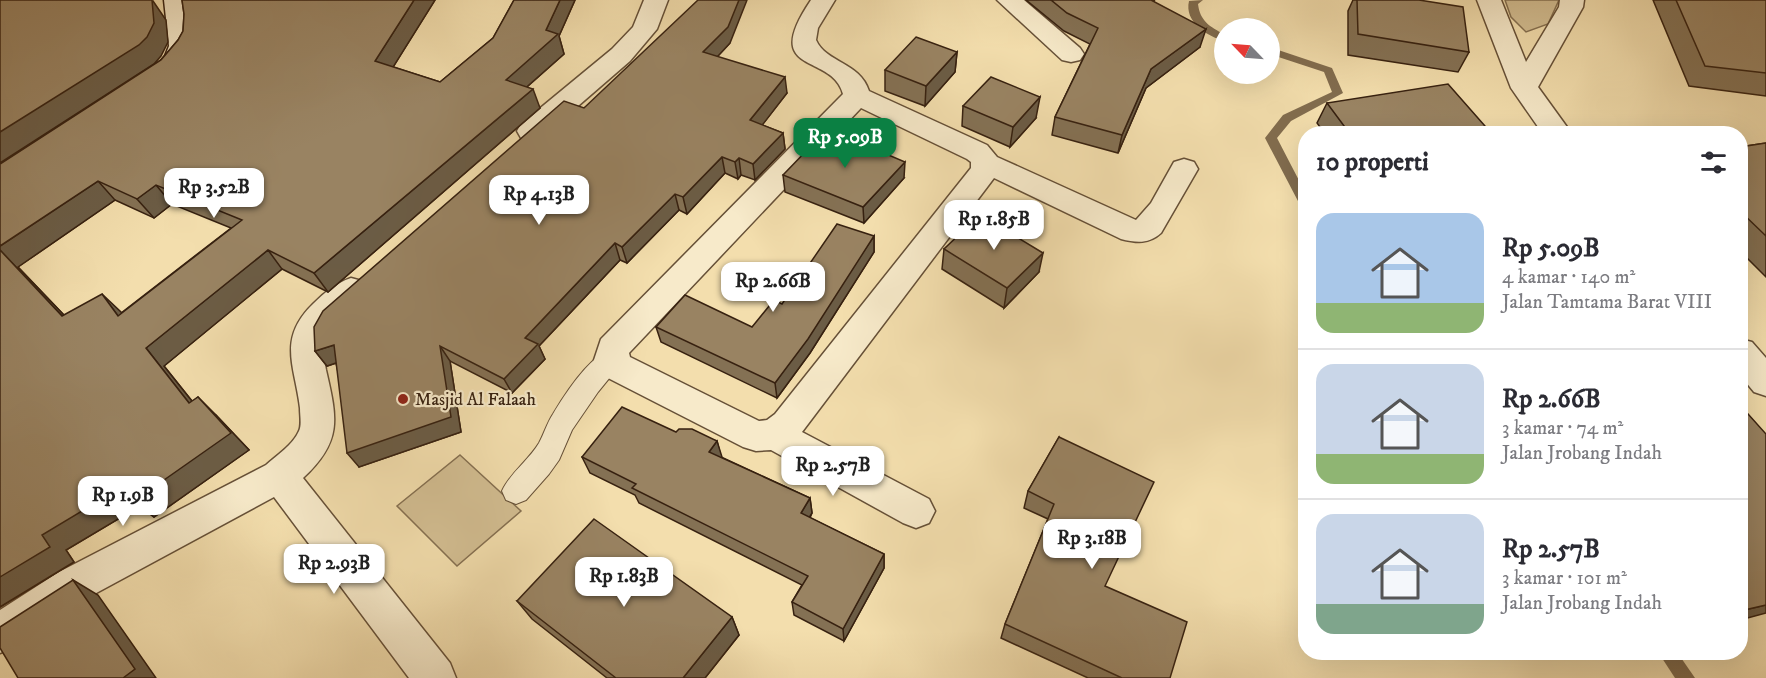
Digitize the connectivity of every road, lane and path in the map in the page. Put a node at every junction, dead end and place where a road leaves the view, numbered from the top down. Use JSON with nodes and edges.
{"nodes":[{"id":1,"x":176,"y":0,"type":"edge"},
{"id":2,"x":656,"y":0,"type":"edge"},
{"id":3,"x":823,"y":0,"type":"edge"},
{"id":4,"x":1009,"y":0,"type":"edge"},
{"id":5,"x":1489,"y":0,"type":"edge"},
{"id":6,"x":1572,"y":0,"type":"edge"},
{"id":7,"x":1071,"y":54,"type":"dead end"},
{"id":8,"x":145,"y":86,"type":"edge"},
{"id":9,"x":1524,"y":88,"type":"junction"},
{"id":10,"x":857,"y":96,"type":"junction"},
{"id":11,"x":1552,"y":126,"type":"edge"},
{"id":12,"x":514,"y":147,"type":"edge"},
{"id":13,"x":986,"y":163,"type":"junction"},
{"id":14,"x":1184,"y":169,"type":"dead end"},
{"id":15,"x":374,"y":270,"type":"edge"},
{"id":16,"x":611,"y":360,"type":"junction"},
{"id":17,"x":1748,"y":361,"type":"edge"},
{"id":18,"x":1766,"y":382,"type":"edge"},
{"id":19,"x":775,"y":435,"type":"junction"},
{"id":20,"x":279,"y":476,"type":"junction"},
{"id":21,"x":516,"y":491,"type":"dead end"},
{"id":22,"x":916,"y":511,"type":"dead end"},
{"id":23,"x":0,"y":633,"type":"edge"},
{"id":24,"x":435,"y":678,"type":"edge"}],
"edges":[{"from":1,"to":8,"type":"street"},
{"from":2,"to":12,"type":"street"},
{"from":3,"to":10,"type":"street"},
{"from":4,"to":7,"type":"street"},
{"from":5,"to":9,"type":"street"},
{"from":6,"to":9,"type":"street"},
{"from":9,"to":11,"type":"street"},
{"from":10,"to":13,"type":"street"},
{"from":10,"to":16,"type":"street"},
{"from":13,"to":14,"type":"street"},
{"from":13,"to":19,"type":"street"},
{"from":15,"to":20,"type":"street"},
{"from":16,"to":19,"type":"street"},
{"from":16,"to":21,"type":"lane"},
{"from":17,"to":18,"type":"street"},
{"from":19,"to":22,"type":"street"},
{"from":20,"to":23,"type":"street"},
{"from":20,"to":24,"type":"street"}]}
